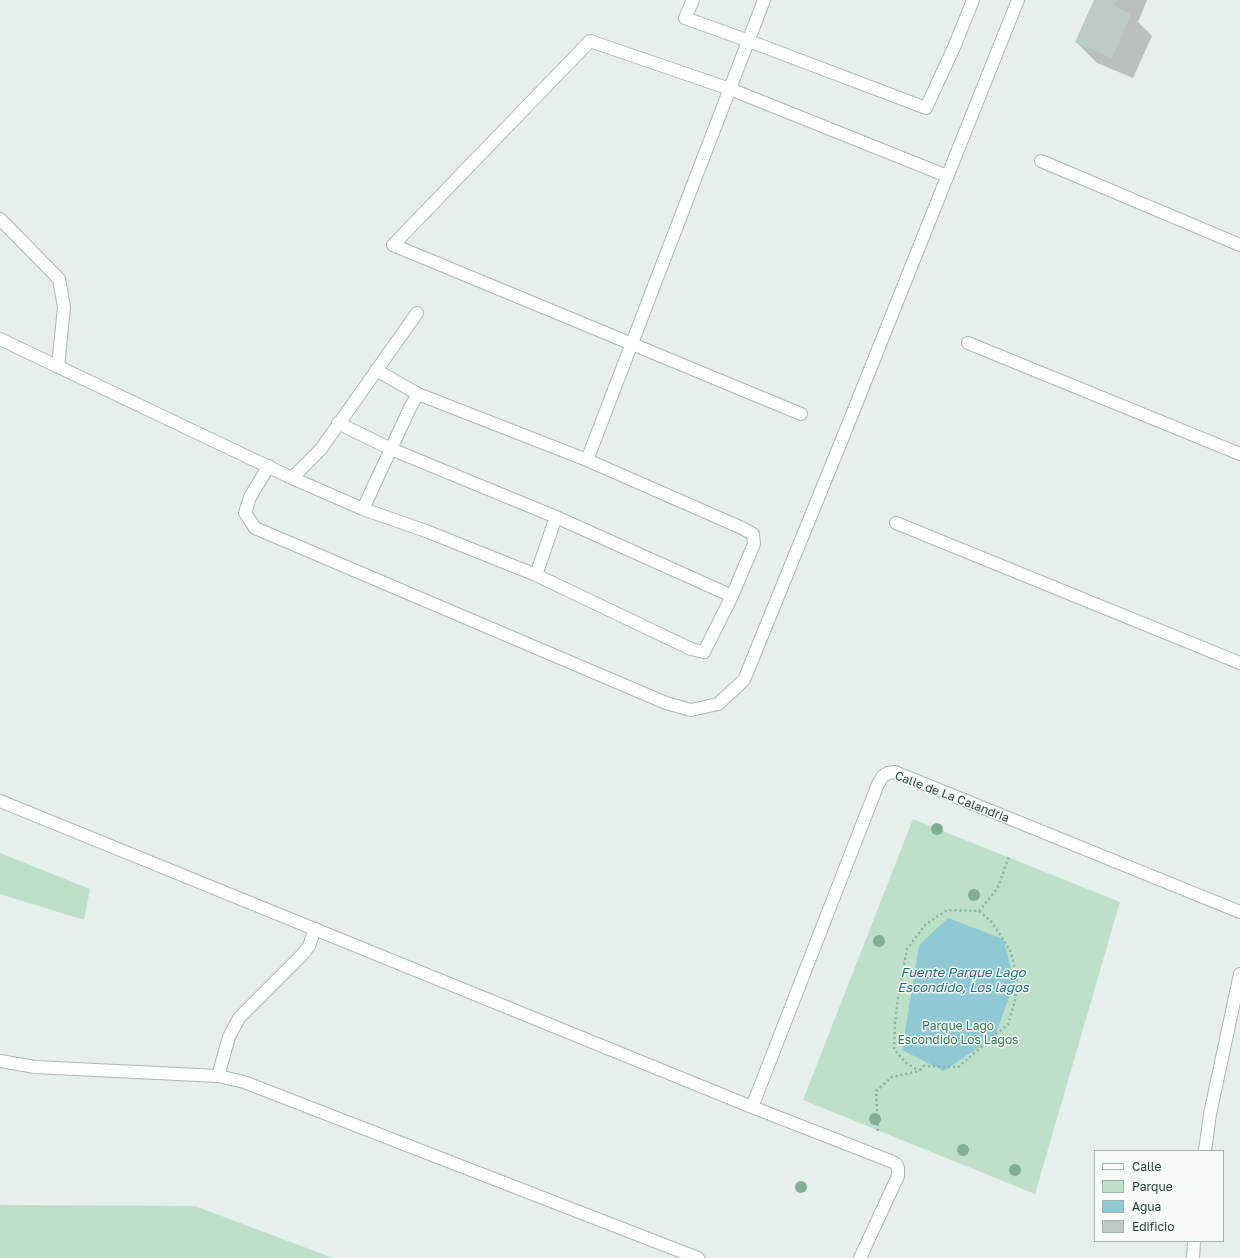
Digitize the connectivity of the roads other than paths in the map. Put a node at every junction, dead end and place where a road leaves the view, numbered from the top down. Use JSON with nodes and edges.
{"nodes":[{"id":1,"x":693,"y":0,"type":"edge"},
{"id":2,"x":764,"y":0,"type":"edge"},
{"id":3,"x":973,"y":0,"type":"edge"},
{"id":4,"x":1018,"y":0,"type":"edge"},
{"id":5,"x":749,"y":41,"type":"junction"},
{"id":6,"x":730,"y":89,"type":"junction"},
{"id":7,"x":1041,"y":161,"type":"dead end"},
{"id":8,"x":947,"y":176,"type":"junction"},
{"id":9,"x":0,"y":219,"type":"edge"},
{"id":10,"x":1240,"y":245,"type":"edge"},
{"id":11,"x":417,"y":313,"type":"dead end"},
{"id":12,"x":0,"y":339,"type":"edge"},
{"id":13,"x":968,"y":343,"type":"dead end"},
{"id":14,"x":632,"y":344,"type":"junction"},
{"id":15,"x":58,"y":367,"type":"junction"},
{"id":16,"x":376,"y":370,"type":"junction"},
{"id":17,"x":418,"y":394,"type":"junction"},
{"id":18,"x":801,"y":414,"type":"dead end"},
{"id":19,"x":338,"y":423,"type":"junction"},
{"id":20,"x":391,"y":449,"type":"junction"},
{"id":21,"x":1240,"y":454,"type":"edge"},
{"id":22,"x":587,"y":460,"type":"junction"},
{"id":23,"x":269,"y":466,"type":"junction"},
{"id":24,"x":292,"y":478,"type":"junction"},
{"id":25,"x":363,"y":509,"type":"junction"},
{"id":26,"x":556,"y":517,"type":"junction"},
{"id":27,"x":896,"y":523,"type":"dead end"},
{"id":28,"x":536,"y":575,"type":"junction"},
{"id":29,"x":732,"y":596,"type":"junction"},
{"id":30,"x":1240,"y":663,"type":"edge"},
{"id":31,"x":0,"y":801,"type":"edge"},
{"id":32,"x":1240,"y":912,"type":"edge"},
{"id":33,"x":315,"y":929,"type":"junction"},
{"id":34,"x":1240,"y":974,"type":"edge"},
{"id":35,"x":0,"y":1061,"type":"edge"},
{"id":36,"x":218,"y":1076,"type":"junction"},
{"id":37,"x":752,"y":1107,"type":"junction"},
{"id":38,"x":1205,"y":1150,"type":"edge"},
{"id":39,"x":1194,"y":1242,"type":"edge"},
{"id":40,"x":698,"y":1258,"type":"edge"},
{"id":41,"x":860,"y":1258,"type":"edge"},
{"id":42,"x":1193,"y":1258,"type":"edge"}],
"edges":[{"from":1,"to":5,"type":"street"},
{"from":2,"to":5,"type":"street"},
{"from":3,"to":5,"type":"street"},
{"from":4,"to":8,"type":"street"},
{"from":5,"to":6,"type":"street"},
{"from":6,"to":8,"type":"street"},
{"from":6,"to":14,"type":"street"},
{"from":6,"to":14,"type":"street"},
{"from":7,"to":10,"type":"street"},
{"from":8,"to":23,"type":"street"},
{"from":9,"to":15,"type":"street"},
{"from":11,"to":16,"type":"street"},
{"from":12,"to":15,"type":"street"},
{"from":13,"to":21,"type":"street"},
{"from":14,"to":18,"type":"street"},
{"from":14,"to":22,"type":"street"},
{"from":15,"to":23,"type":"street"},
{"from":16,"to":17,"type":"street"},
{"from":16,"to":19,"type":"street"},
{"from":17,"to":20,"type":"street"},
{"from":17,"to":22,"type":"street"},
{"from":19,"to":20,"type":"street"},
{"from":19,"to":24,"type":"street"},
{"from":20,"to":25,"type":"street"},
{"from":20,"to":26,"type":"street"},
{"from":22,"to":29,"type":"street"},
{"from":23,"to":24,"type":"street"},
{"from":24,"to":25,"type":"street"},
{"from":25,"to":28,"type":"street"},
{"from":26,"to":28,"type":"street"},
{"from":26,"to":29,"type":"street"},
{"from":27,"to":30,"type":"street"},
{"from":28,"to":29,"type":"street"},
{"from":31,"to":33,"type":"street"},
{"from":32,"to":37,"type":"street","name":"Calle de La Calandria"},
{"from":33,"to":36,"type":"street"},
{"from":33,"to":37,"type":"street"},
{"from":34,"to":38,"type":"street"},
{"from":35,"to":36,"type":"street"},
{"from":36,"to":40,"type":"street"},
{"from":37,"to":41,"type":"street"},
{"from":39,"to":42,"type":"street"}]}
